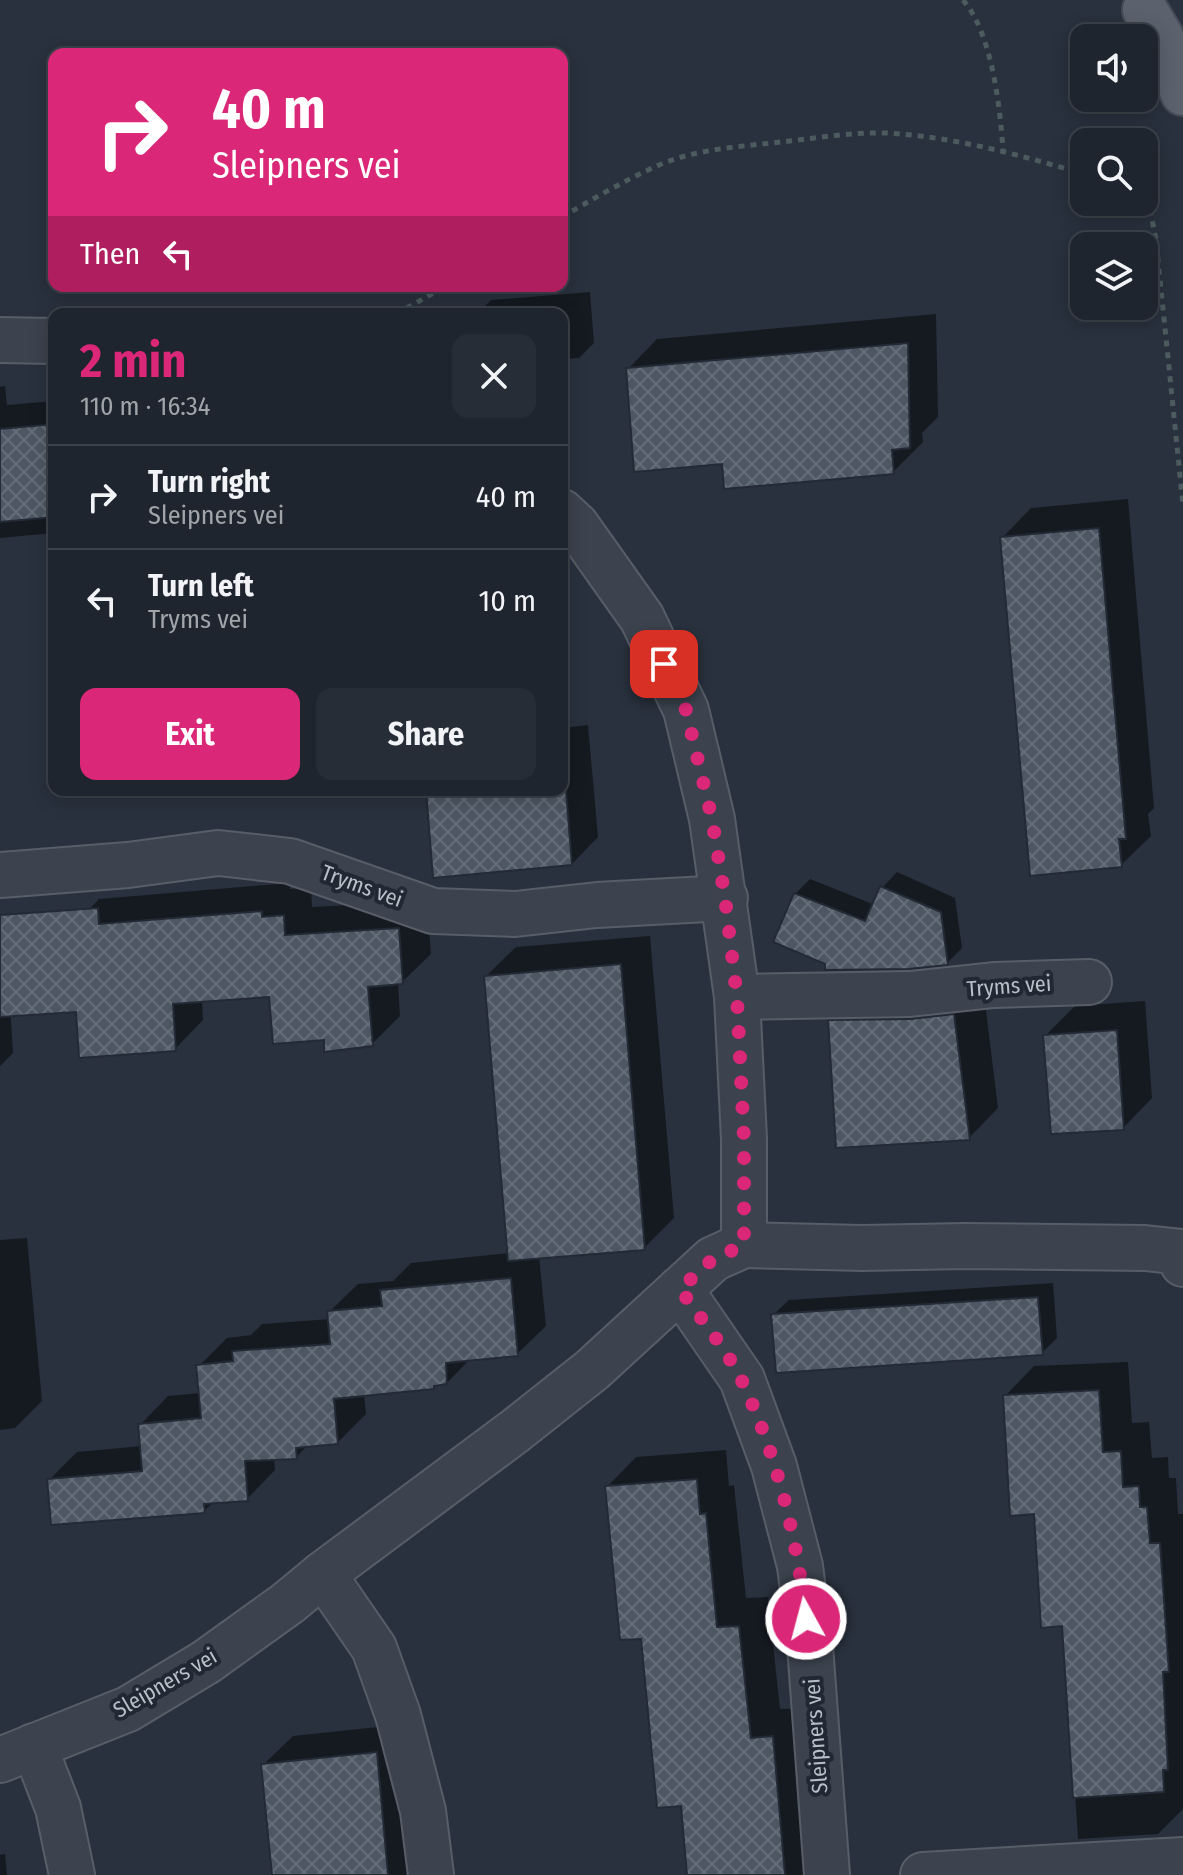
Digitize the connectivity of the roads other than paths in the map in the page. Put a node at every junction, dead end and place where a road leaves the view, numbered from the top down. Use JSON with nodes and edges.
{"nodes":[{"id":1,"x":1154,"y":11,"type":"edge"},
{"id":2,"x":1183,"y":93,"type":"edge"},
{"id":3,"x":0,"y":340,"type":"edge"},
{"id":4,"x":48,"y":341,"type":"edge"},
{"id":5,"x":568,"y":518,"type":"edge"},
{"id":6,"x":0,"y":875,"type":"edge"},
{"id":7,"x":725,"y":898,"type":"junction"},
{"id":8,"x":1089,"y":982,"type":"dead end"},
{"id":9,"x":737,"y":997,"type":"junction"},
{"id":10,"x":744,"y":1245,"type":"junction"},
{"id":11,"x":1182,"y":1252,"type":"edge"},
{"id":12,"x":1183,"y":1264,"type":"edge"},
{"id":13,"x":680,"y":1289,"type":"junction"},
{"id":14,"x":323,"y":1574,"type":"junction"},
{"id":15,"x":17,"y":1753,"type":"edge"},
{"id":16,"x":1183,"y":1860,"type":"edge"},
{"id":17,"x":72,"y":1875,"type":"edge"},
{"id":18,"x":431,"y":1875,"type":"edge"},
{"id":19,"x":827,"y":1875,"type":"edge"},
{"id":20,"x":923,"y":1875,"type":"edge"}],
"edges":[{"from":1,"to":2,"type":"main road"},
{"from":3,"to":4,"type":"street"},
{"from":5,"to":7,"type":"street"},
{"from":6,"to":7,"type":"street","name":"Tryms vei"},
{"from":7,"to":9,"type":"street"},
{"from":8,"to":9,"type":"street","name":"Tryms vei"},
{"from":9,"to":10,"type":"street"},
{"from":10,"to":11,"type":"street","name":"Sleipners vei"},
{"from":10,"to":13,"type":"street","name":"Sleipners vei"},
{"from":11,"to":12,"type":"street"},
{"from":13,"to":14,"type":"street","name":"Sleipners vei"},
{"from":13,"to":19,"type":"street","name":"Sleipners vei"},
{"from":14,"to":15,"type":"street","name":"Sleipners vei"},
{"from":14,"to":18,"type":"street"},
{"from":15,"to":17,"type":"street","name":"Sleipners vei"},
{"from":16,"to":20,"type":"street"}]}
